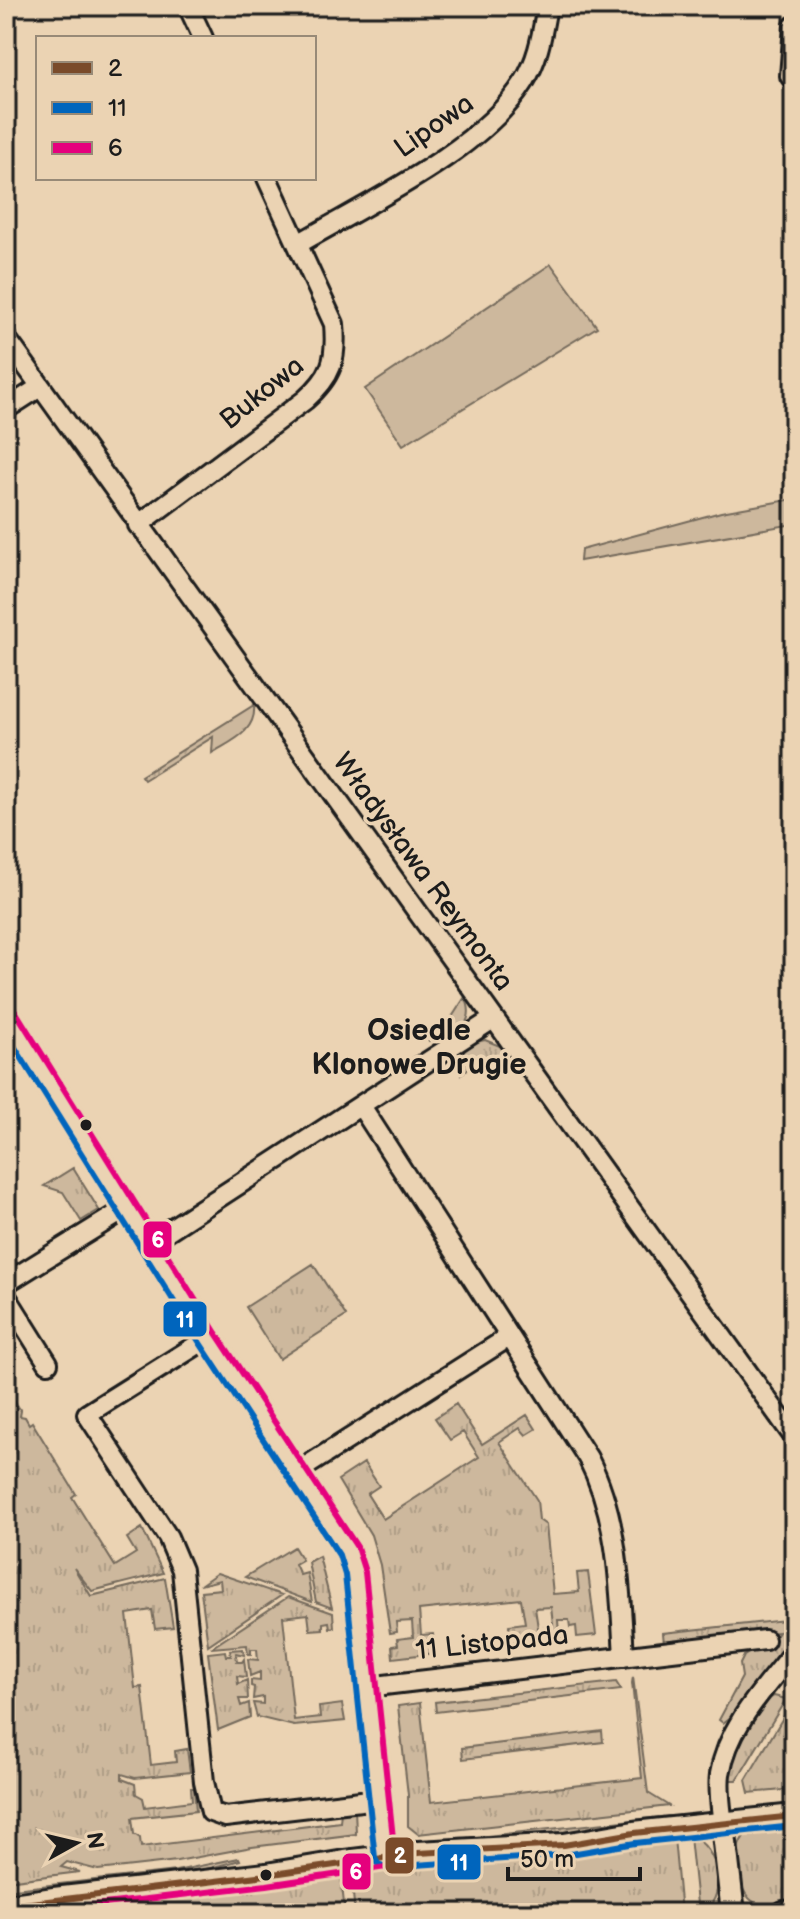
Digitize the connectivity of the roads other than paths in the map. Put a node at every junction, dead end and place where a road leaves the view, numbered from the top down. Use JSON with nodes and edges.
{"nodes":[{"id":1,"x":188,"y":6,"type":"edge"},
{"id":2,"x":547,"y":6,"type":"edge"},
{"id":3,"x":794,"y":26,"type":"edge"},
{"id":4,"x":202,"y":36,"type":"edge"},
{"id":5,"x":790,"y":76,"type":"dead end"},
{"id":6,"x":268,"y":180,"type":"edge"},
{"id":7,"x":298,"y":244,"type":"junction"},
{"id":8,"x":6,"y":338,"type":"edge"},
{"id":9,"x":40,"y":387,"type":"junction"},
{"id":10,"x":6,"y":409,"type":"edge"},
{"id":11,"x":138,"y":525,"type":"junction"},
{"id":12,"x":6,"y":1014,"type":"edge"},
{"id":13,"x":493,"y":1019,"type":"junction"},
{"id":14,"x":12,"y":1036,"type":"edge"},
{"id":15,"x":361,"y":1106,"type":"junction"},
{"id":16,"x":127,"y":1208,"type":"junction"},
{"id":17,"x":149,"y":1243,"type":"junction"},
{"id":18,"x":6,"y":1283,"type":"edge"},
{"id":19,"x":6,"y":1296,"type":"edge"},
{"id":20,"x":509,"y":1337,"type":"junction"},
{"id":21,"x":208,"y":1338,"type":"junction"},
{"id":22,"x":48,"y":1363,"type":"dead end"},
{"id":23,"x":794,"y":1437,"type":"edge"},
{"id":24,"x":297,"y":1472,"type":"junction"},
{"id":25,"x":765,"y":1640,"type":"dead end"},
{"id":26,"x":794,"y":1651,"type":"edge"},
{"id":27,"x":624,"y":1657,"type":"junction"},
{"id":28,"x":367,"y":1687,"type":"junction"},
{"id":29,"x":378,"y":1799,"type":"junction"},
{"id":30,"x":794,"y":1816,"type":"edge"},
{"id":31,"x":723,"y":1825,"type":"junction"},
{"id":32,"x":385,"y":1857,"type":"junction"},
{"id":33,"x":6,"y":1906,"type":"edge"},
{"id":34,"x":794,"y":1912,"type":"edge"},
{"id":35,"x":733,"y":1913,"type":"edge"},
{"id":36,"x":784,"y":1913,"type":"edge"}],
"edges":[{"from":1,"to":4,"type":"street"},
{"from":2,"to":7,"type":"street","name":"Lipowa"},
{"from":3,"to":5,"type":"street"},
{"from":6,"to":7,"type":"street","name":"Bukowa"},
{"from":7,"to":11,"type":"street","name":"Bukowa"},
{"from":8,"to":9,"type":"street","name":"Władysława Reymonta"},
{"from":9,"to":10,"type":"street"},
{"from":9,"to":11,"type":"street","name":"Władysława Reymonta"},
{"from":11,"to":13,"type":"street","name":"Władysława Reymonta"},
{"from":12,"to":14,"type":"street"},
{"from":13,"to":15,"type":"street"},
{"from":13,"to":23,"type":"street","name":"Władysława Reymonta"},
{"from":14,"to":16,"type":"street"},
{"from":15,"to":17,"type":"street"},
{"from":15,"to":20,"type":"street"},
{"from":16,"to":17,"type":"street"},
{"from":16,"to":18,"type":"street"},
{"from":17,"to":21,"type":"street"},
{"from":19,"to":22,"type":"street"},
{"from":20,"to":24,"type":"street"},
{"from":20,"to":27,"type":"street"},
{"from":21,"to":24,"type":"street"},
{"from":21,"to":29,"type":"street"},
{"from":24,"to":28,"type":"street"},
{"from":25,"to":27,"type":"street","name":"11 Listopada"},
{"from":26,"to":31,"type":"street"},
{"from":27,"to":28,"type":"street","name":"11 Listopada"},
{"from":28,"to":29,"type":"street"},
{"from":29,"to":32,"type":"street"},
{"from":30,"to":31,"type":"street"},
{"from":31,"to":32,"type":"street"},
{"from":31,"to":35,"type":"street"},
{"from":32,"to":33,"type":"street"},
{"from":34,"to":36,"type":"street"}]}
